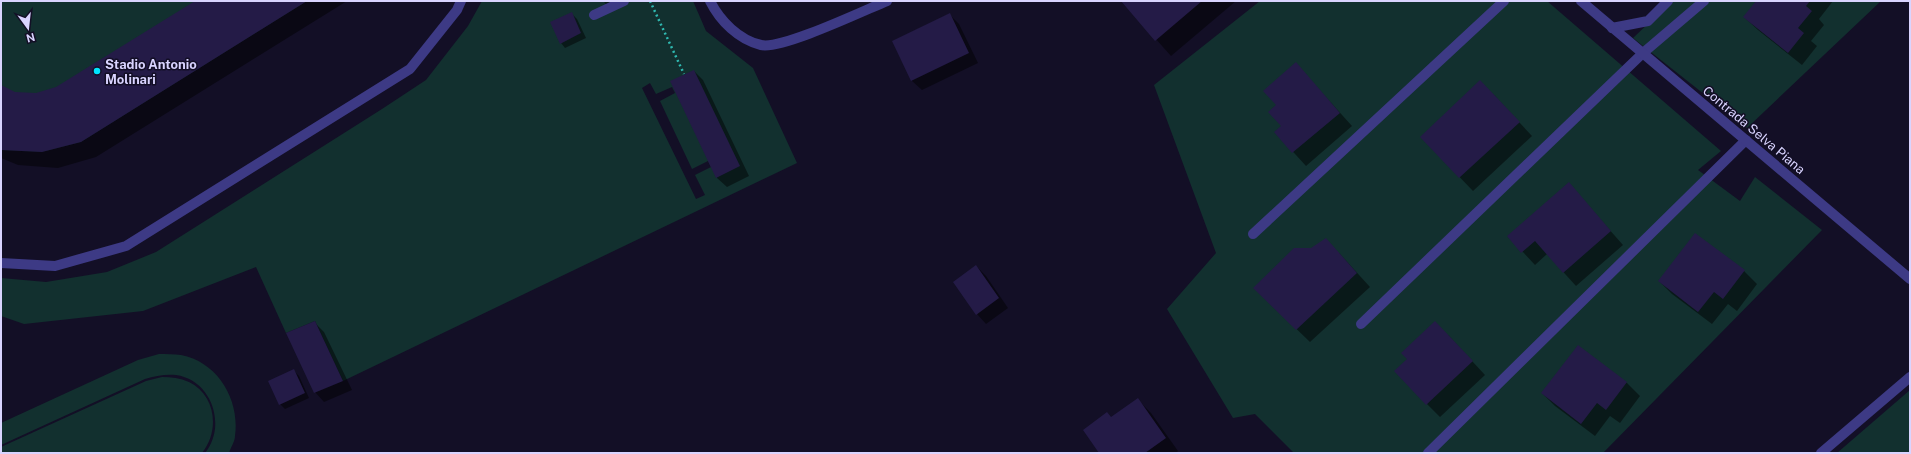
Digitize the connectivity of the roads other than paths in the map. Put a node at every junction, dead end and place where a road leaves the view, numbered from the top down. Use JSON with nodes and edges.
{"nodes":[{"id":1,"x":461,"y":1,"type":"edge"},
{"id":2,"x":624,"y":1,"type":"edge"},
{"id":3,"x":710,"y":1,"type":"edge"},
{"id":4,"x":887,"y":1,"type":"edge"},
{"id":5,"x":1504,"y":1,"type":"edge"},
{"id":6,"x":1581,"y":1,"type":"edge"},
{"id":7,"x":1668,"y":1,"type":"edge"},
{"id":8,"x":1704,"y":1,"type":"edge"},
{"id":9,"x":594,"y":15,"type":"dead end"},
{"id":10,"x":1612,"y":28,"type":"junction"},
{"id":11,"x":1643,"y":53,"type":"junction"},
{"id":12,"x":1746,"y":140,"type":"junction"},
{"id":13,"x":1254,"y":234,"type":"dead end"},
{"id":14,"x":1,"y":263,"type":"edge"},
{"id":15,"x":1910,"y":279,"type":"edge"},
{"id":16,"x":1361,"y":324,"type":"dead end"},
{"id":17,"x":1910,"y":377,"type":"edge"},
{"id":18,"x":1428,"y":453,"type":"edge"},
{"id":19,"x":1821,"y":453,"type":"edge"}],
"edges":[{"from":1,"to":14,"type":"street"},
{"from":2,"to":9,"type":"street"},
{"from":3,"to":4,"type":"street"},
{"from":5,"to":13,"type":"street"},
{"from":6,"to":10,"type":"street","name":"Contrada Selva Piana"},
{"from":7,"to":10,"type":"street"},
{"from":8,"to":11,"type":"street"},
{"from":10,"to":11,"type":"street","name":"Contrada Selva Piana"},
{"from":11,"to":12,"type":"street","name":"Contrada Selva Piana"},
{"from":11,"to":16,"type":"street"},
{"from":12,"to":15,"type":"street","name":"Contrada Selva Piana"},
{"from":12,"to":18,"type":"street"},
{"from":17,"to":19,"type":"street"}]}
